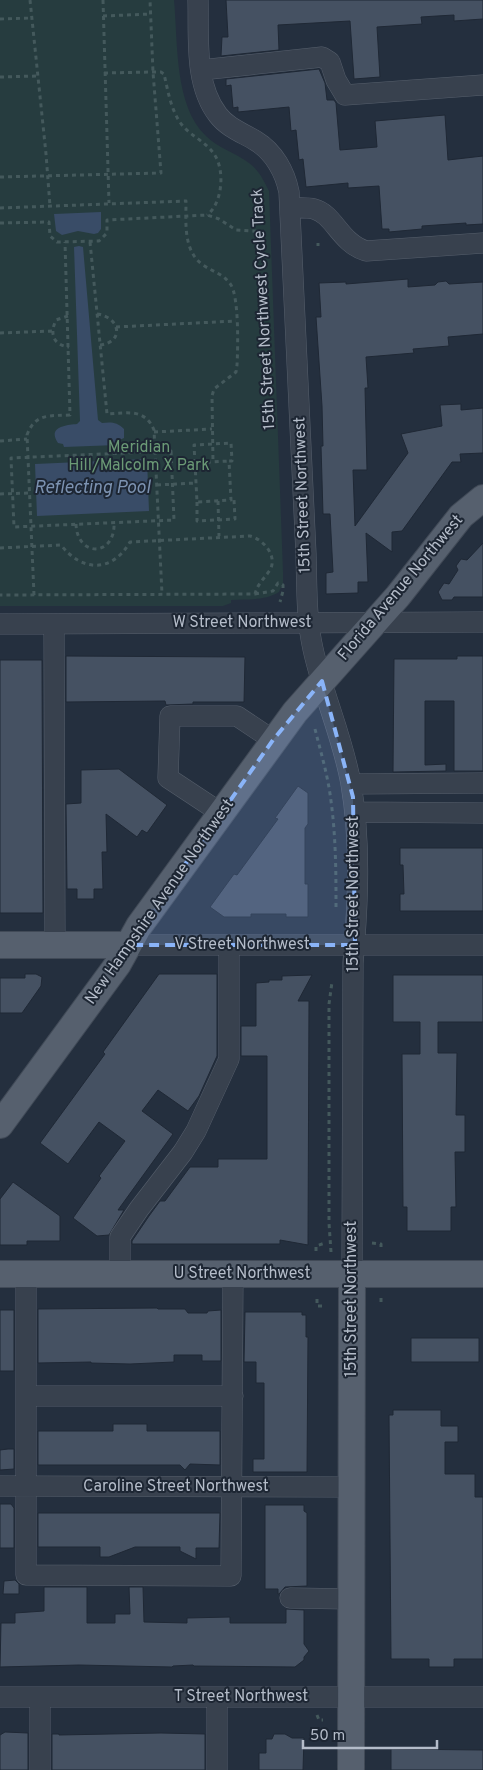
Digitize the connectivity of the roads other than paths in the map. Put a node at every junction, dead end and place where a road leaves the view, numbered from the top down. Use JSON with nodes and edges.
{"nodes":[{"id":1,"x":198,"y":0,"type":"edge"},
{"id":2,"x":201,"y":70,"type":"junction"},
{"id":3,"x":483,"y":85,"type":"edge"},
{"id":4,"x":290,"y":208,"type":"junction"},
{"id":5,"x":483,"y":243,"type":"edge"},
{"id":6,"x":483,"y":498,"type":"edge"},
{"id":7,"x":373,"y":622,"type":"junction"},
{"id":8,"x":483,"y":622,"type":"edge"},
{"id":9,"x":309,"y":623,"type":"junction"},
{"id":10,"x":0,"y":624,"type":"edge"},
{"id":11,"x":54,"y":624,"type":"junction"},
{"id":12,"x":322,"y":681,"type":"junction"},
{"id":13,"x":273,"y":740,"type":"junction"},
{"id":14,"x":483,"y":783,"type":"edge"},
{"id":15,"x":351,"y":784,"type":"junction"},
{"id":16,"x":355,"y":812,"type":"junction"},
{"id":17,"x":221,"y":813,"type":"junction"},
{"id":18,"x":483,"y":813,"type":"edge"},
{"id":19,"x":0,"y":945,"type":"edge"},
{"id":20,"x":55,"y":945,"type":"junction"},
{"id":21,"x":128,"y":945,"type":"junction"},
{"id":22,"x":229,"y":945,"type":"junction"},
{"id":23,"x":355,"y":945,"type":"junction"},
{"id":24,"x":483,"y":945,"type":"edge"},
{"id":25,"x":0,"y":1124,"type":"edge"},
{"id":26,"x":0,"y":1274,"type":"edge"},
{"id":27,"x":26,"y":1274,"type":"junction"},
{"id":28,"x":120,"y":1274,"type":"junction"},
{"id":29,"x":233,"y":1274,"type":"junction"},
{"id":30,"x":352,"y":1274,"type":"junction"},
{"id":31,"x":483,"y":1274,"type":"edge"},
{"id":32,"x":26,"y":1396,"type":"junction"},
{"id":33,"x":233,"y":1396,"type":"junction"},
{"id":34,"x":0,"y":1486,"type":"edge"},
{"id":35,"x":26,"y":1487,"type":"junction"},
{"id":36,"x":233,"y":1487,"type":"junction"},
{"id":37,"x":352,"y":1487,"type":"junction"},
{"id":38,"x":290,"y":1598,"type":"dead end"},
{"id":39,"x":352,"y":1599,"type":"junction"},
{"id":40,"x":0,"y":1697,"type":"edge"},
{"id":41,"x":40,"y":1697,"type":"junction"},
{"id":42,"x":217,"y":1697,"type":"junction"},
{"id":43,"x":351,"y":1697,"type":"junction"},
{"id":44,"x":483,"y":1697,"type":"edge"},
{"id":45,"x":40,"y":1770,"type":"edge"},
{"id":46,"x":216,"y":1770,"type":"edge"},
{"id":47,"x":352,"y":1770,"type":"edge"}],
"edges":[{"from":1,"to":2,"type":"street","name":"15th Street Northwest"},
{"from":2,"to":3,"type":"street"},
{"from":2,"to":4,"type":"street","name":"15th Street Northwest"},
{"from":4,"to":5,"type":"street"},
{"from":4,"to":9,"type":"street","name":"15th Street Northwest"},
{"from":6,"to":7,"type":"main road","name":"Florida Avenue Northwest"},
{"from":7,"to":8,"type":"street","name":"W Street Northwest"},
{"from":7,"to":9,"type":"street","name":"W Street Northwest"},
{"from":7,"to":12,"type":"main road","name":"Florida Avenue Northwest"},
{"from":9,"to":11,"type":"street","name":"W Street Northwest"},
{"from":9,"to":12,"type":"street","name":"15th Street Northwest"},
{"from":10,"to":11,"type":"street","name":"W Street Northwest"},
{"from":11,"to":20,"type":"street"},
{"from":12,"to":13,"type":"main road","name":"New Hampshire Avenue Northwest"},
{"from":12,"to":15,"type":"street","name":"15th Street Northwest"},
{"from":13,"to":17,"type":"main road","name":"New Hampshire Avenue Northwest"},
{"from":13,"to":17,"type":"street"},
{"from":14,"to":15,"type":"street"},
{"from":15,"to":16,"type":"street","name":"15th Street Northwest"},
{"from":16,"to":18,"type":"street"},
{"from":16,"to":23,"type":"street","name":"15th Street Northwest"},
{"from":17,"to":21,"type":"main road","name":"New Hampshire Avenue Northwest"},
{"from":19,"to":20,"type":"main road","name":"V Street Northwest"},
{"from":20,"to":21,"type":"main road","name":"V Street Northwest"},
{"from":21,"to":22,"type":"street","name":"V Street Northwest"},
{"from":21,"to":25,"type":"main road","name":"New Hampshire Avenue Northwest"},
{"from":22,"to":23,"type":"street","name":"V Street Northwest"},
{"from":22,"to":28,"type":"street"},
{"from":23,"to":24,"type":"street","name":"V Street Northwest"},
{"from":23,"to":30,"type":"street","name":"15th Street Northwest"},
{"from":26,"to":27,"type":"main road","name":"U Street Northwest"},
{"from":27,"to":28,"type":"main road","name":"U Street Northwest"},
{"from":27,"to":32,"type":"street"},
{"from":28,"to":29,"type":"main road","name":"U Street Northwest"},
{"from":29,"to":30,"type":"main road","name":"U Street Northwest"},
{"from":29,"to":33,"type":"street"},
{"from":30,"to":31,"type":"main road","name":"U Street Northwest"},
{"from":30,"to":37,"type":"main road","name":"15th Street Northwest"},
{"from":32,"to":33,"type":"street"},
{"from":32,"to":35,"type":"street"},
{"from":33,"to":36,"type":"street"},
{"from":34,"to":35,"type":"street","name":"Caroline Street Northwest"},
{"from":35,"to":36,"type":"street","name":"Caroline Street Northwest"},
{"from":35,"to":36,"type":"street"},
{"from":36,"to":37,"type":"street","name":"Caroline Street Northwest"},
{"from":37,"to":39,"type":"main road","name":"15th Street Northwest"},
{"from":38,"to":39,"type":"street"},
{"from":39,"to":43,"type":"main road","name":"15th Street Northwest"},
{"from":40,"to":41,"type":"street","name":"T Street Northwest"},
{"from":41,"to":42,"type":"street","name":"T Street Northwest"},
{"from":41,"to":45,"type":"street"},
{"from":42,"to":43,"type":"street","name":"T Street Northwest"},
{"from":42,"to":46,"type":"street"},
{"from":43,"to":44,"type":"street","name":"T Street Northwest"},
{"from":43,"to":47,"type":"main road","name":"15th Street Northwest"}]}
